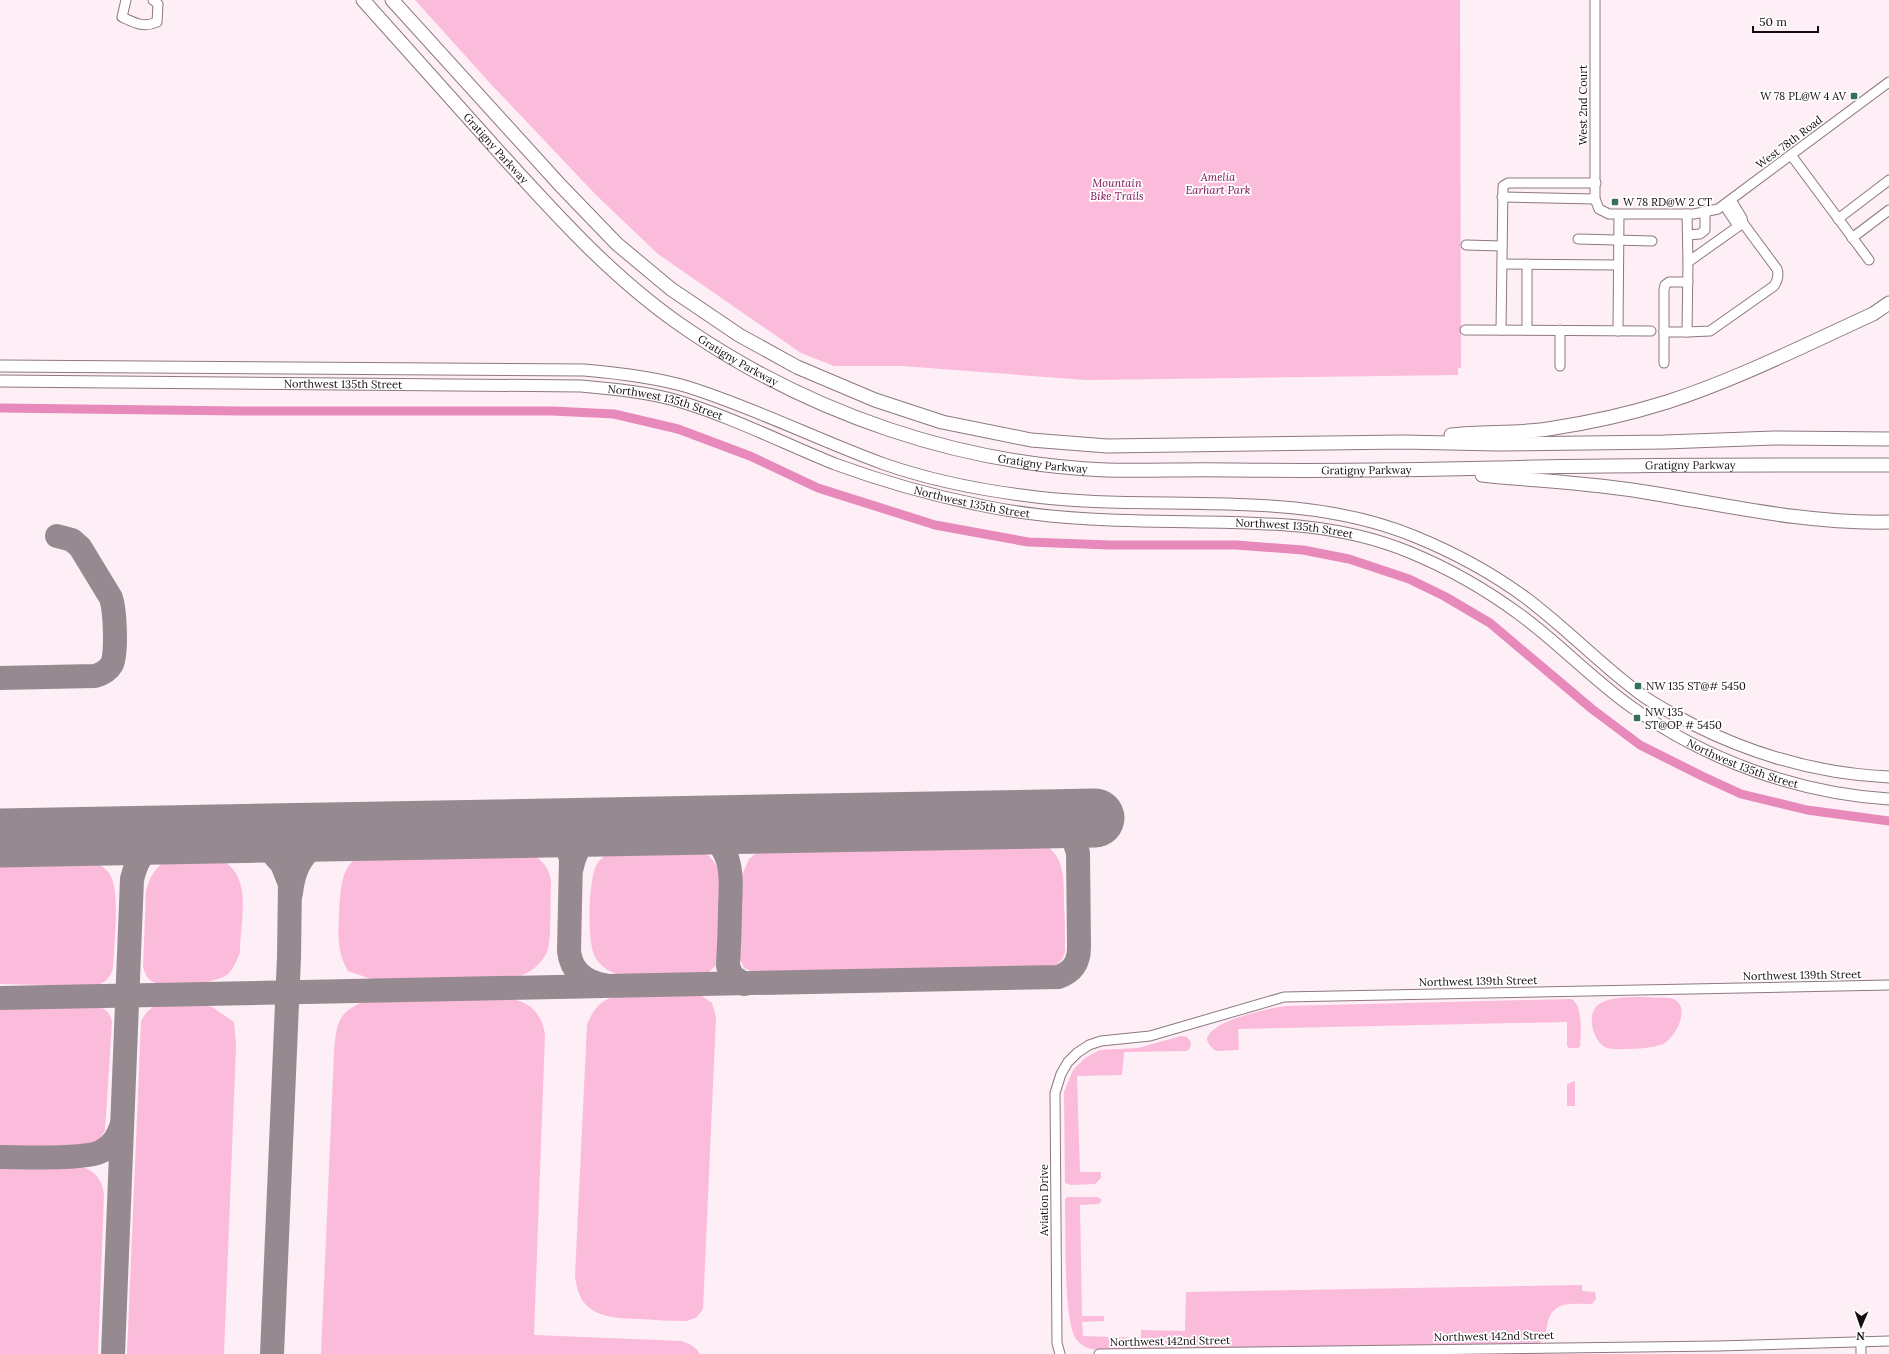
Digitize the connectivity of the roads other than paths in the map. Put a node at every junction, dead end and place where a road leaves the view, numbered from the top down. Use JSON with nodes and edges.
{"nodes":[{"id":1,"x":126,"y":0,"type":"edge"},
{"id":2,"x":153,"y":0,"type":"edge"},
{"id":3,"x":363,"y":0,"type":"edge"},
{"id":4,"x":392,"y":0,"type":"edge"},
{"id":5,"x":1595,"y":0,"type":"edge"},
{"id":6,"x":1889,"y":82,"type":"edge"},
{"id":7,"x":1790,"y":155,"type":"junction"},
{"id":8,"x":1889,"y":180,"type":"edge"},
{"id":9,"x":1572,"y":182,"type":"junction"},
{"id":10,"x":1596,"y":183,"type":"junction"},
{"id":11,"x":1502,"y":197,"type":"junction"},
{"id":12,"x":1573,"y":198,"type":"junction"},
{"id":13,"x":1595,"y":199,"type":"junction"},
{"id":14,"x":1725,"y":204,"type":"junction"},
{"id":15,"x":1599,"y":209,"type":"joint"},
{"id":16,"x":1889,"y":210,"type":"edge"},
{"id":17,"x":1705,"y":213,"type":"junction"},
{"id":18,"x":1688,"y":214,"type":"junction"},
{"id":19,"x":1619,"y":215,"type":"junction"},
{"id":20,"x":1838,"y":219,"type":"junction"},
{"id":21,"x":1743,"y":223,"type":"junction"},
{"id":22,"x":1688,"y":235,"type":"junction"},
{"id":23,"x":1852,"y":238,"type":"junction"},
{"id":24,"x":1578,"y":239,"type":"dead end"},
{"id":25,"x":1618,"y":240,"type":"junction"},
{"id":26,"x":1652,"y":241,"type":"dead end"},
{"id":27,"x":1466,"y":245,"type":"dead end"},
{"id":28,"x":1502,"y":246,"type":"junction"},
{"id":29,"x":1869,"y":260,"type":"dead end"},
{"id":30,"x":1688,"y":262,"type":"junction"},
{"id":31,"x":1502,"y":264,"type":"junction"},
{"id":32,"x":1528,"y":264,"type":"junction"},
{"id":33,"x":1618,"y":265,"type":"junction"},
{"id":34,"x":1688,"y":282,"type":"junction"},
{"id":35,"x":1889,"y":304,"type":"edge"},
{"id":36,"x":1465,"y":330,"type":"dead end"},
{"id":37,"x":1501,"y":330,"type":"junction"},
{"id":38,"x":1527,"y":330,"type":"junction"},
{"id":39,"x":1560,"y":330,"type":"junction"},
{"id":40,"x":1618,"y":331,"type":"junction"},
{"id":41,"x":1650,"y":331,"type":"dead end"},
{"id":42,"x":1664,"y":332,"type":"junction"},
{"id":43,"x":1687,"y":332,"type":"junction"},
{"id":44,"x":1664,"y":363,"type":"dead end"},
{"id":45,"x":0,"y":366,"type":"edge"},
{"id":46,"x":1560,"y":366,"type":"dead end"},
{"id":47,"x":372,"y":367,"type":"junction"},
{"id":48,"x":0,"y":381,"type":"edge"},
{"id":49,"x":372,"y":384,"type":"junction"},
{"id":50,"x":1885,"y":438,"type":"edge"},
{"id":51,"x":1403,"y":442,"type":"junction"},
{"id":52,"x":1889,"y":465,"type":"edge"},
{"id":53,"x":1438,"y":470,"type":"junction"},
{"id":54,"x":1889,"y":522,"type":"edge"},
{"id":55,"x":1889,"y":778,"type":"edge"},
{"id":56,"x":1889,"y":799,"type":"edge"},
{"id":57,"x":1889,"y":985,"type":"edge"},
{"id":58,"x":1077,"y":1053,"type":"joint"},
{"id":59,"x":1889,"y":1341,"type":"edge"},
{"id":60,"x":1861,"y":1342,"type":"junction"},
{"id":61,"x":1060,"y":1354,"type":"edge"},
{"id":62,"x":1099,"y":1354,"type":"edge"},
{"id":63,"x":1861,"y":1354,"type":"edge"}],
"edges":[{"from":1,"to":2,"type":"street"},
{"from":3,"to":53,"type":"highway","name":"Gratigny Parkway"},
{"from":4,"to":51,"type":"highway","name":"Gratigny Parkway"},
{"from":5,"to":10,"type":"street","name":"West 2nd Court"},
{"from":6,"to":7,"type":"street","name":"West 78th Road"},
{"from":7,"to":14,"type":"street","name":"West 78th Road"},
{"from":7,"to":20,"type":"street"},
{"from":8,"to":20,"type":"street"},
{"from":9,"to":10,"type":"street"},
{"from":9,"to":11,"type":"street"},
{"from":9,"to":12,"type":"street"},
{"from":10,"to":13,"type":"street","name":"West 2nd Court"},
{"from":11,"to":12,"type":"street"},
{"from":11,"to":28,"type":"street"},
{"from":12,"to":13,"type":"street"},
{"from":13,"to":15,"type":"street","name":"West 2nd Court"},
{"from":14,"to":17,"type":"street","name":"West 78th Road"},
{"from":14,"to":21,"type":"street"},
{"from":15,"to":19,"type":"street","name":"West 78th Road"},
{"from":16,"to":23,"type":"street"},
{"from":17,"to":18,"type":"street","name":"West 78th Road"},
{"from":17,"to":22,"type":"street"},
{"from":18,"to":19,"type":"street","name":"West 78th Road"},
{"from":18,"to":22,"type":"street"},
{"from":19,"to":25,"type":"street"},
{"from":20,"to":23,"type":"street"},
{"from":21,"to":30,"type":"street"},
{"from":21,"to":43,"type":"street"},
{"from":22,"to":30,"type":"street"},
{"from":23,"to":29,"type":"street"},
{"from":24,"to":25,"type":"street"},
{"from":25,"to":26,"type":"street"},
{"from":25,"to":33,"type":"street"},
{"from":27,"to":28,"type":"street"},
{"from":28,"to":31,"type":"street"},
{"from":30,"to":34,"type":"street"},
{"from":31,"to":32,"type":"street"},
{"from":31,"to":37,"type":"street"},
{"from":32,"to":33,"type":"street"},
{"from":32,"to":38,"type":"street"},
{"from":33,"to":40,"type":"street"},
{"from":34,"to":42,"type":"street"},
{"from":34,"to":43,"type":"street"},
{"from":35,"to":51,"type":"highway"},
{"from":36,"to":37,"type":"street"},
{"from":37,"to":38,"type":"street"},
{"from":38,"to":39,"type":"street"},
{"from":39,"to":40,"type":"street"},
{"from":39,"to":46,"type":"street"},
{"from":40,"to":41,"type":"street"},
{"from":42,"to":43,"type":"street"},
{"from":42,"to":44,"type":"street"},
{"from":45,"to":47,"type":"main road","name":"Northwest 135th Street"},
{"from":47,"to":49,"type":"main road"},
{"from":47,"to":55,"type":"main road","name":"Northwest 135th Street"},
{"from":48,"to":49,"type":"main road","name":"Northwest 135th Street"},
{"from":49,"to":56,"type":"main road","name":"Northwest 135th Street"},
{"from":50,"to":51,"type":"highway","name":"Gratigny Parkway"},
{"from":52,"to":53,"type":"highway","name":"Gratigny Parkway"},
{"from":53,"to":54,"type":"highway"},
{"from":57,"to":58,"type":"street","name":"Northwest 139th Street"},
{"from":58,"to":61,"type":"street","name":"Aviation Drive"},
{"from":59,"to":60,"type":"street","name":"Northwest 142nd Street"},
{"from":60,"to":62,"type":"street","name":"Northwest 142nd Street"},
{"from":60,"to":63,"type":"street"}]}
